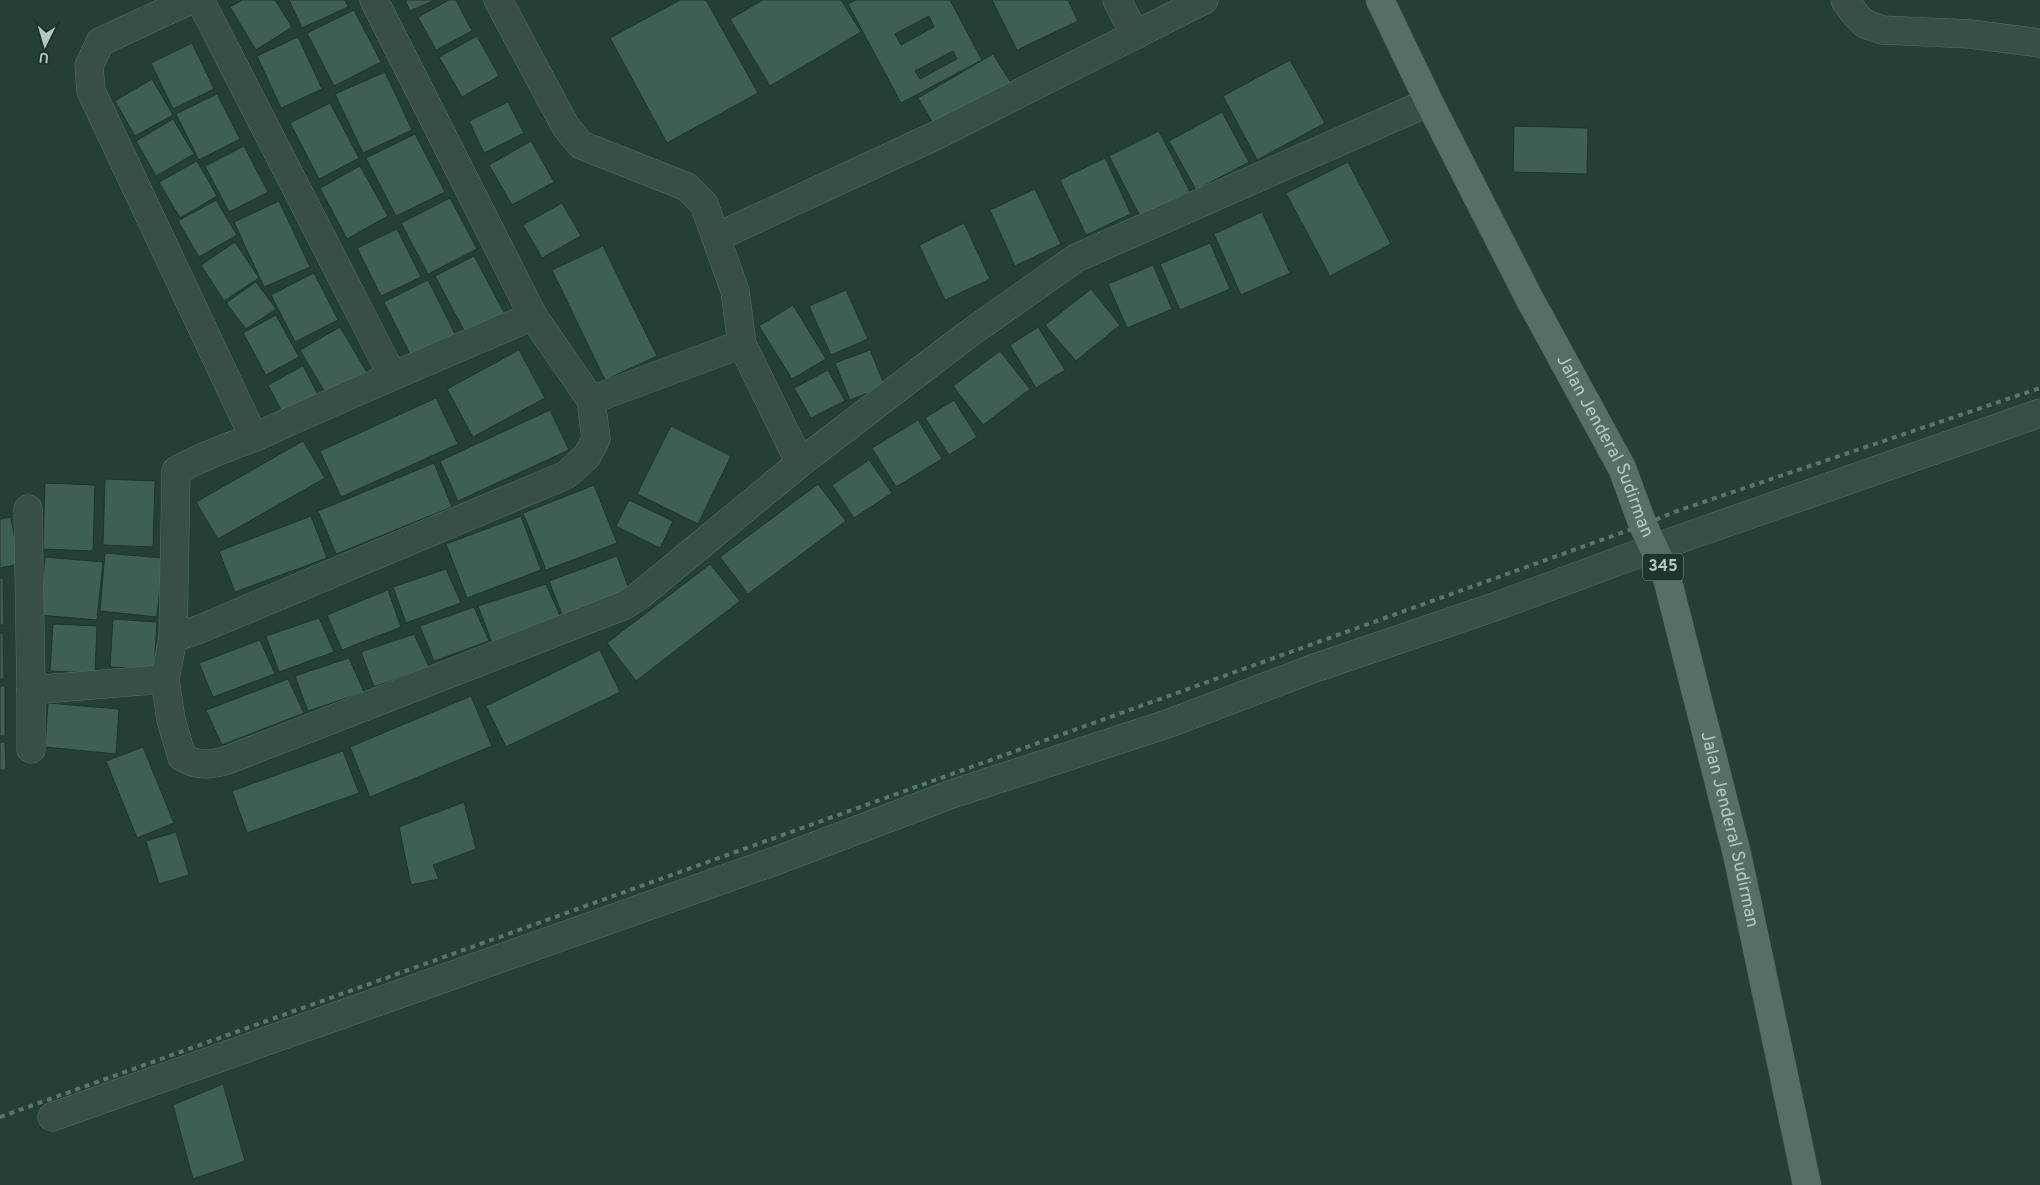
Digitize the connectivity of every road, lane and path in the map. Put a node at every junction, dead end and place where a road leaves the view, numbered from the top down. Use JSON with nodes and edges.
{"nodes":[{"id":1,"x":190,"y":0,"type":"edge"},
{"id":2,"x":200,"y":0,"type":"edge"},
{"id":3,"x":374,"y":0,"type":"edge"},
{"id":4,"x":498,"y":0,"type":"edge"},
{"id":5,"x":1117,"y":0,"type":"edge"},
{"id":6,"x":1204,"y":0,"type":"edge"},
{"id":7,"x":1380,"y":0,"type":"edge"},
{"id":8,"x":1845,"y":0,"type":"edge"},
{"id":9,"x":1135,"y":35,"type":"junction"},
{"id":10,"x":2040,"y":43,"type":"edge"},
{"id":11,"x":1428,"y":102,"type":"junction"},
{"id":12,"x":717,"y":238,"type":"junction"},
{"id":13,"x":533,"y":316,"type":"junction"},
{"id":14,"x":742,"y":344,"type":"junction"},
{"id":15,"x":392,"y":375,"type":"junction"},
{"id":16,"x":591,"y":400,"type":"junction"},
{"id":17,"x":2040,"y":413,"type":"edge"},
{"id":18,"x":254,"y":438,"type":"junction"},
{"id":19,"x":800,"y":463,"type":"junction"},
{"id":20,"x":28,"y":510,"type":"dead end"},
{"id":21,"x":1654,"y":548,"type":"junction"},
{"id":22,"x":173,"y":638,"type":"junction"},
{"id":23,"x":165,"y":680,"type":"junction"},
{"id":24,"x":31,"y":690,"type":"junction"},
{"id":25,"x":30,"y":749,"type":"dead end"},
{"id":26,"x":52,"y":1116,"type":"dead end"},
{"id":27,"x":1807,"y":1185,"type":"edge"}],
"edges":[{"from":1,"to":18,"type":"street"},
{"from":2,"to":15,"type":"street"},
{"from":3,"to":13,"type":"street"},
{"from":4,"to":12,"type":"street"},
{"from":5,"to":9,"type":"street"},
{"from":6,"to":9,"type":"street"},
{"from":7,"to":11,"type":"main road","name":"Jalan Jenderal Sudirman","number":"345"},
{"from":8,"to":10,"type":"street"},
{"from":9,"to":12,"type":"street"},
{"from":11,"to":19,"type":"street"},
{"from":11,"to":21,"type":"main road","name":"Jalan Jenderal Sudirman","number":"345"},
{"from":12,"to":14,"type":"street"},
{"from":13,"to":15,"type":"street"},
{"from":13,"to":16,"type":"street"},
{"from":14,"to":16,"type":"street"},
{"from":14,"to":19,"type":"street"},
{"from":15,"to":18,"type":"street"},
{"from":16,"to":22,"type":"street"},
{"from":17,"to":21,"type":"street"},
{"from":18,"to":22,"type":"street"},
{"from":19,"to":23,"type":"street"},
{"from":20,"to":24,"type":"street"},
{"from":21,"to":26,"type":"street"},
{"from":21,"to":27,"type":"main road","name":"Jalan Jenderal Sudirman","number":"345"},
{"from":22,"to":23,"type":"street"},
{"from":23,"to":24,"type":"street"},
{"from":24,"to":25,"type":"street"}]}
